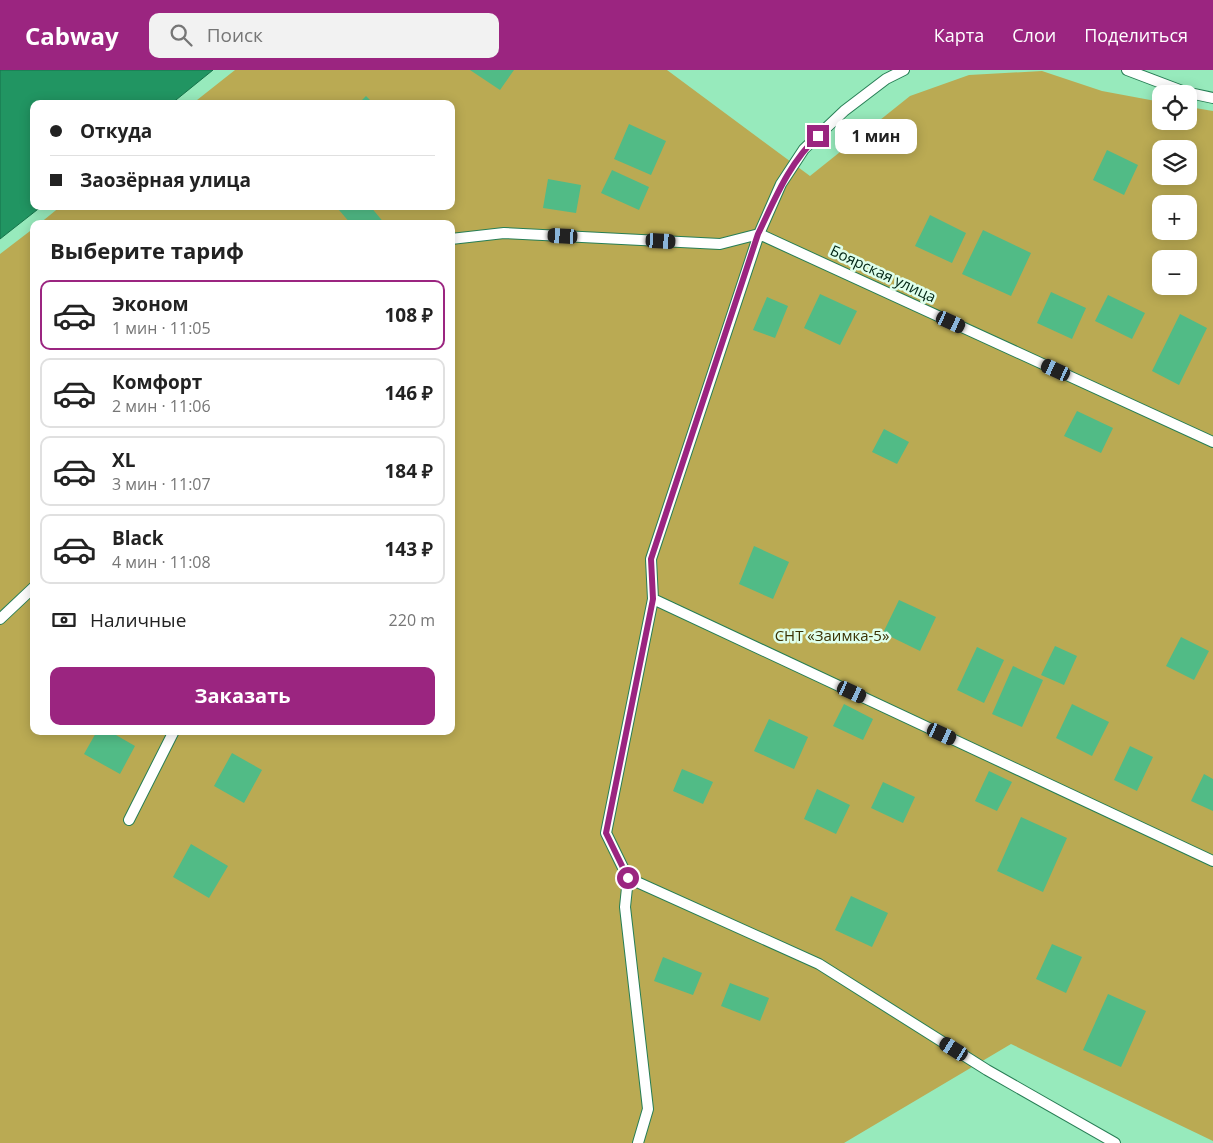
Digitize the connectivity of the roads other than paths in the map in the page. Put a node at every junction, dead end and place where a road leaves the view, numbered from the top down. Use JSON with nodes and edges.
{"nodes":[{"id":1,"x":904,"y":70,"type":"edge"},
{"id":2,"x":1127,"y":70,"type":"edge"},
{"id":3,"x":1213,"y":98,"type":"edge"},
{"id":4,"x":758,"y":234,"type":"junction"},
{"id":5,"x":455,"y":239,"type":"edge"},
{"id":6,"x":1213,"y":442,"type":"edge"},
{"id":7,"x":30,"y":591,"type":"edge"},
{"id":8,"x":653,"y":599,"type":"junction"},
{"id":9,"x":0,"y":619,"type":"edge"},
{"id":10,"x":172,"y":735,"type":"edge"},
{"id":11,"x":129,"y":820,"type":"dead end"},
{"id":12,"x":1213,"y":861,"type":"edge"},
{"id":13,"x":628,"y":878,"type":"junction"},
{"id":14,"x":638,"y":1143,"type":"edge"},
{"id":15,"x":1115,"y":1143,"type":"edge"}],
"edges":[{"from":1,"to":4,"type":"lane"},
{"from":2,"to":3,"type":"lane"},
{"from":4,"to":5,"type":"lane"},
{"from":4,"to":6,"type":"lane","name":"Боярская улица"},
{"from":4,"to":8,"type":"lane"},
{"from":7,"to":9,"type":"lane"},
{"from":8,"to":12,"type":"lane"},
{"from":8,"to":13,"type":"lane"},
{"from":10,"to":11,"type":"lane"},
{"from":13,"to":14,"type":"lane"},
{"from":13,"to":15,"type":"lane"}]}
